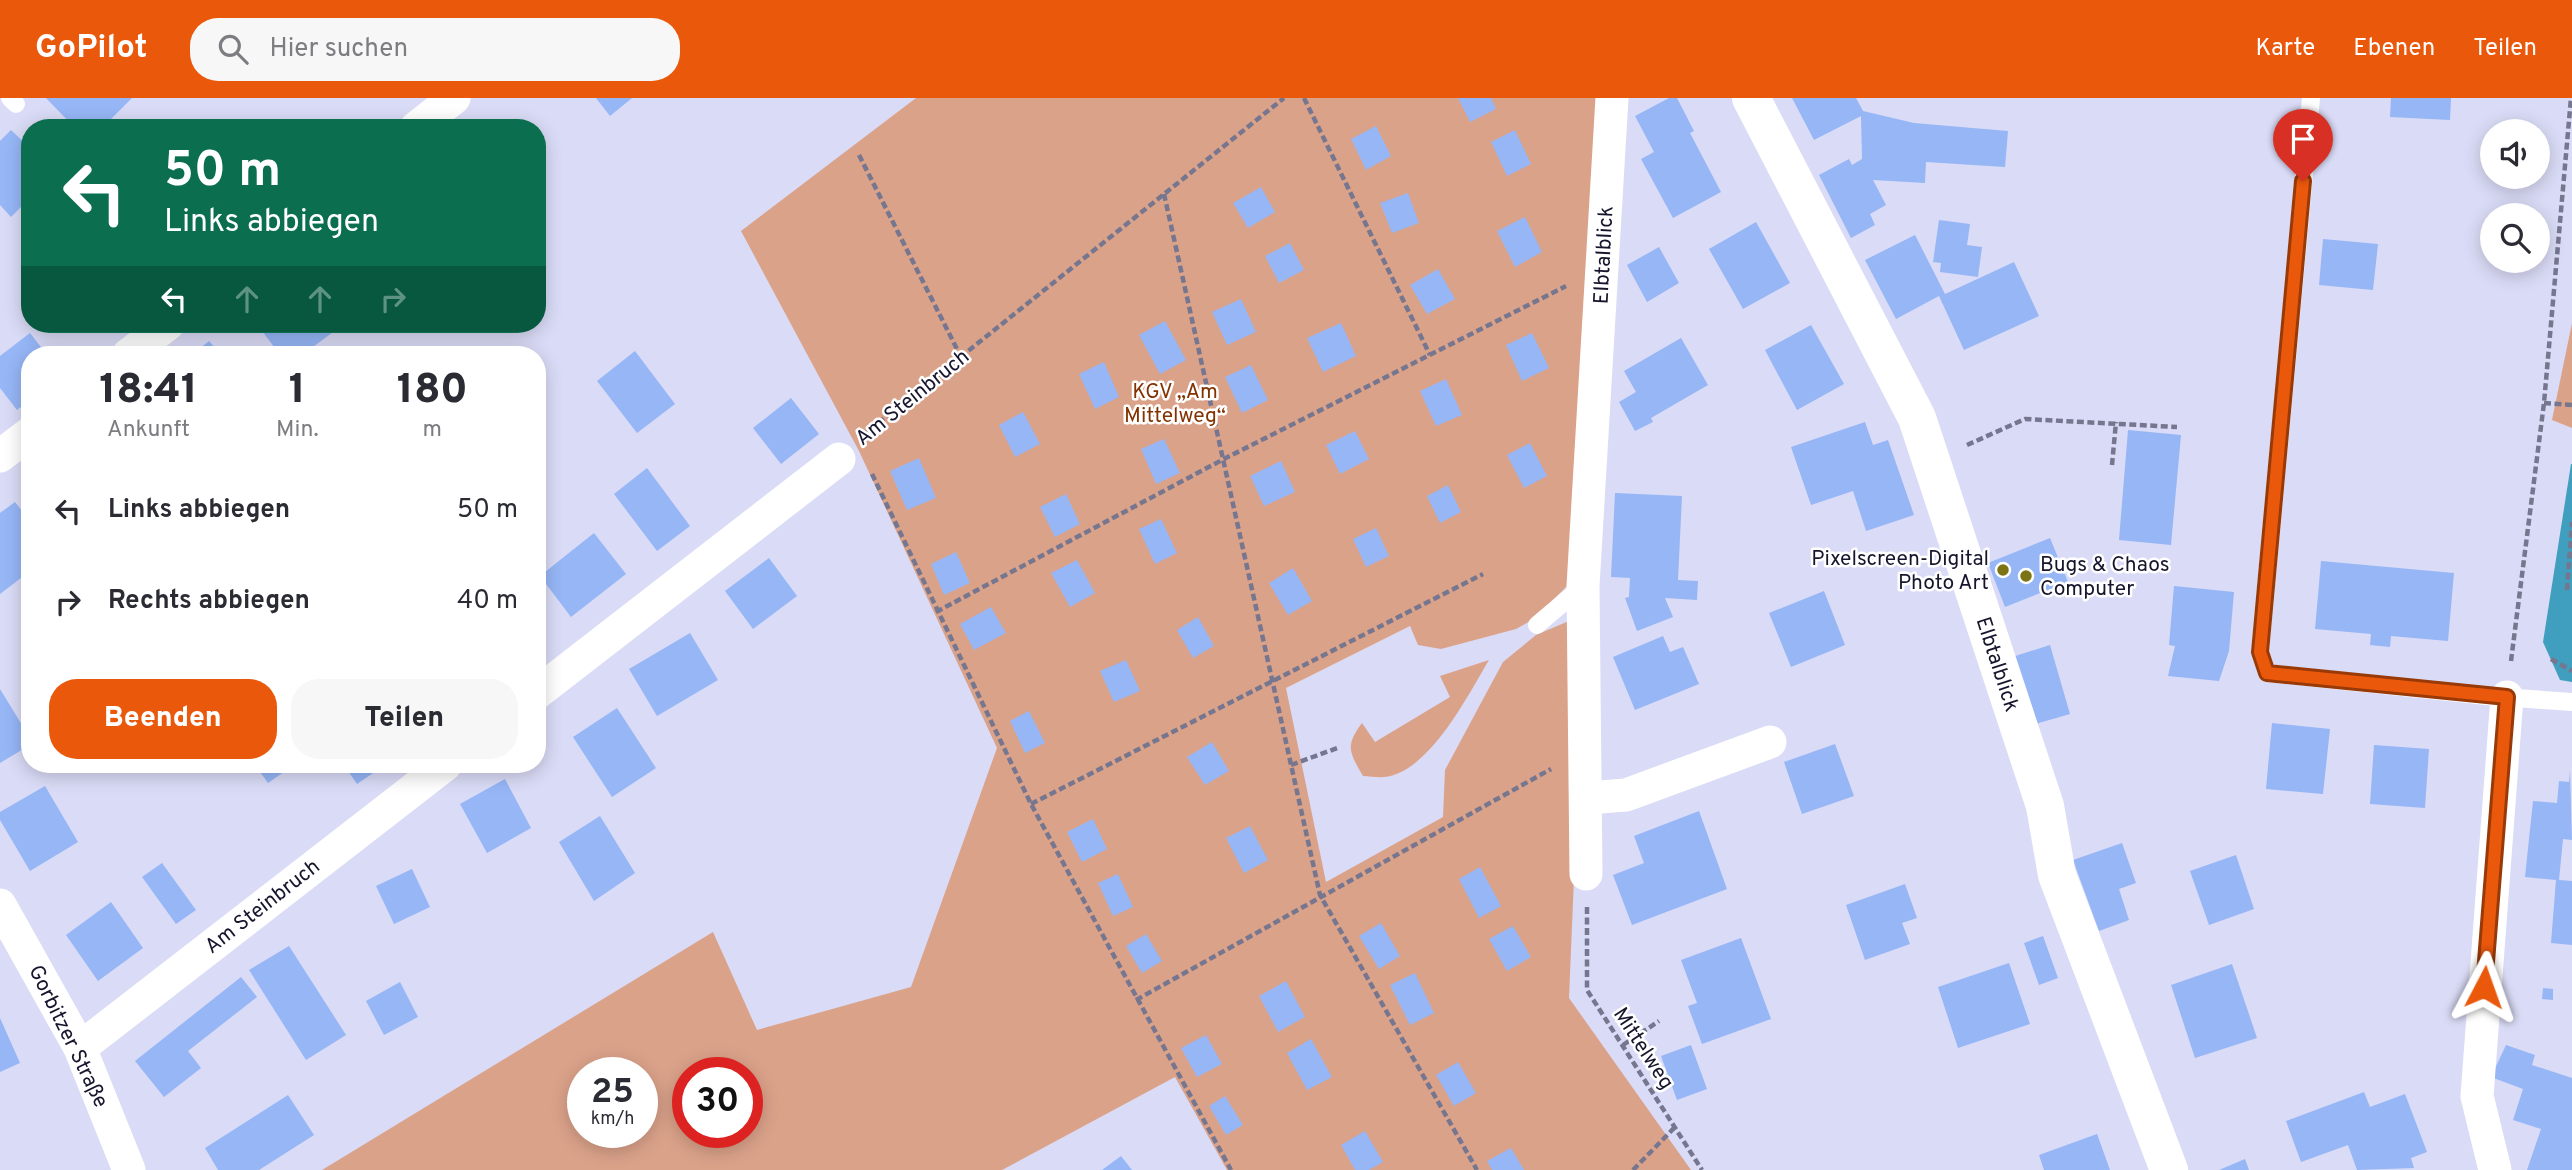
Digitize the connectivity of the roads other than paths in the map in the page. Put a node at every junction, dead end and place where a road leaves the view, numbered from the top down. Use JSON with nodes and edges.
{"nodes":[{"id":1,"x":454,"y":98,"type":"edge"},
{"id":2,"x":1612,"y":98,"type":"edge"},
{"id":3,"x":1751,"y":98,"type":"edge"},
{"id":4,"x":2311,"y":98,"type":"edge"},
{"id":5,"x":427,"y":119,"type":"edge"},
{"id":6,"x":156,"y":333,"type":"edge"},
{"id":7,"x":140,"y":346,"type":"edge"},
{"id":8,"x":21,"y":440,"type":"edge"},
{"id":9,"x":848,"y":450,"type":"road end"},
{"id":10,"x":0,"y":456,"type":"edge"},
{"id":11,"x":1583,"y":586,"type":"junction"},
{"id":12,"x":1537,"y":625,"type":"dead end"},
{"id":13,"x":546,"y":686,"type":"edge"},
{"id":14,"x":2507,"y":697,"type":"junction"},
{"id":15,"x":2572,"y":702,"type":"edge"},
{"id":16,"x":1770,"y":742,"type":"dead end"},
{"id":17,"x":434,"y":773,"type":"edge"},
{"id":18,"x":1587,"y":798,"type":"junction"},
{"id":19,"x":1587,"y":874,"type":"dead end"},
{"id":20,"x":0,"y":905,"type":"edge"},
{"id":21,"x":13,"y":952,"type":"edge"},
{"id":22,"x":80,"y":1048,"type":"junction"},
{"id":23,"x":130,"y":1170,"type":"edge"},
{"id":24,"x":2169,"y":1170,"type":"edge"},
{"id":25,"x":2496,"y":1170,"type":"edge"}],
"edges":[{"from":1,"to":5,"type":"street"},
{"from":2,"to":11,"type":"street","name":"Elbtalblick"},
{"from":3,"to":24,"type":"street","name":"Elbtalblick"},
{"from":4,"to":14,"type":"lane"},
{"from":6,"to":7,"type":"street"},
{"from":8,"to":10,"type":"street"},
{"from":9,"to":13,"type":"street","name":"Am Steinbruch"},
{"from":11,"to":12,"type":"lane"},
{"from":11,"to":18,"type":"street","name":"Elbtalblick"},
{"from":14,"to":15,"type":"lane"},
{"from":14,"to":25,"type":"street"},
{"from":16,"to":18,"type":"street"},
{"from":17,"to":22,"type":"street","name":"Am Steinbruch"},
{"from":18,"to":19,"type":"street","name":"Elbtalblick"},
{"from":20,"to":21,"type":"street","name":"Gorbitzer Straße"},
{"from":21,"to":22,"type":"street","name":"Gorbitzer Straße"},
{"from":22,"to":23,"type":"street","name":"Gorbitzer Straße"}]}
